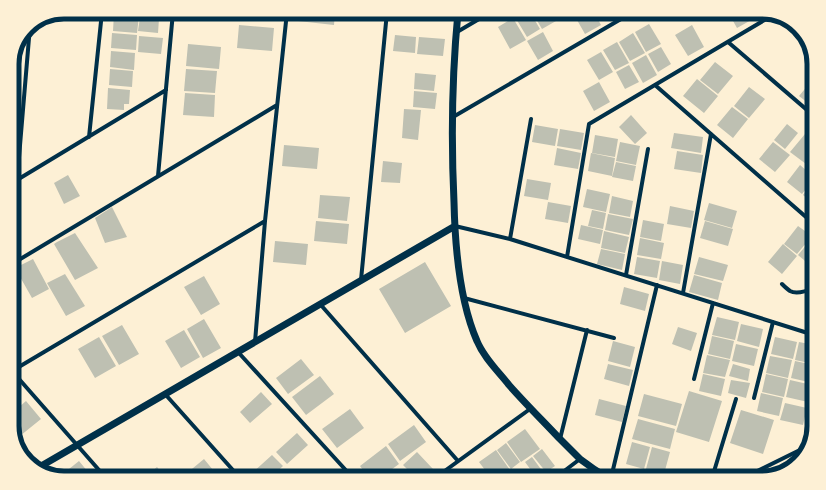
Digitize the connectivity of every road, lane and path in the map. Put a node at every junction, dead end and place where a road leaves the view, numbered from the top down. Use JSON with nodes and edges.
{"nodes":[{"id":1,"x":101,"y":19,"type":"edge"},
{"id":2,"x":172,"y":19,"type":"edge"},
{"id":3,"x":285,"y":19,"type":"edge"},
{"id":4,"x":386,"y":19,"type":"edge"},
{"id":5,"x":457,"y":19,"type":"edge"},
{"id":6,"x":479,"y":19,"type":"edge"},
{"id":7,"x":621,"y":19,"type":"edge"},
{"id":8,"x":766,"y":19,"type":"edge"},
{"id":9,"x":456,"y":32,"type":"junction"},
{"id":10,"x":29,"y":36,"type":"edge"},
{"id":11,"x":728,"y":42,"type":"junction"},
{"id":12,"x":655,"y":85,"type":"junction"},
{"id":13,"x":166,"y":90,"type":"junction"},
{"id":14,"x":277,"y":105,"type":"junction"},
{"id":15,"x":807,"y":110,"type":"edge"},
{"id":16,"x":452,"y":118,"type":"junction"},
{"id":17,"x":531,"y":119,"type":"dead end"},
{"id":18,"x":711,"y":134,"type":"junction"},
{"id":19,"x":89,"y":137,"type":"junction"},
{"id":20,"x":19,"y":148,"type":"edge"},
{"id":21,"x":648,"y":149,"type":"dead end"},
{"id":22,"x":158,"y":176,"type":"junction"},
{"id":23,"x":19,"y":179,"type":"edge"},
{"id":24,"x":807,"y":218,"type":"edge"},
{"id":25,"x":265,"y":221,"type":"junction"},
{"id":26,"x":455,"y":226,"type":"junction"},
{"id":27,"x":510,"y":239,"type":"junction"},
{"id":28,"x":566,"y":257,"type":"junction"},
{"id":29,"x":19,"y":260,"type":"edge"},
{"id":30,"x":626,"y":275,"type":"junction"},
{"id":31,"x":361,"y":280,"type":"junction"},
{"id":32,"x":782,"y":284,"type":"dead end"},
{"id":33,"x":657,"y":285,"type":"junction"},
{"id":34,"x":807,"y":291,"type":"edge"},
{"id":35,"x":683,"y":293,"type":"junction"},
{"id":36,"x":464,"y":298,"type":"junction"},
{"id":37,"x":713,"y":303,"type":"junction"},
{"id":38,"x":320,"y":304,"type":"junction"},
{"id":39,"x":773,"y":322,"type":"junction"},
{"id":40,"x":587,"y":330,"type":"junction"},
{"id":41,"x":807,"y":332,"type":"edge"},
{"id":42,"x":614,"y":338,"type":"dead end"},
{"id":43,"x":254,"y":342,"type":"junction"},
{"id":44,"x":238,"y":352,"type":"junction"},
{"id":45,"x":19,"y":367,"type":"edge"},
{"id":46,"x":19,"y":379,"type":"edge"},
{"id":47,"x":694,"y":380,"type":"dead end"},
{"id":48,"x":165,"y":394,"type":"junction"},
{"id":49,"x":754,"y":398,"type":"dead end"},
{"id":50,"x":736,"y":399,"type":"dead end"},
{"id":51,"x":530,"y":409,"type":"junction"},
{"id":52,"x":560,"y":439,"type":"junction"},
{"id":53,"x":76,"y":445,"type":"junction"},
{"id":54,"x":800,"y":450,"type":"edge"},
{"id":55,"x":580,"y":459,"type":"junction"},
{"id":56,"x":458,"y":461,"type":"junction"},
{"id":57,"x":42,"y":465,"type":"edge"},
{"id":58,"x":100,"y":471,"type":"edge"},
{"id":59,"x":234,"y":471,"type":"edge"},
{"id":60,"x":347,"y":471,"type":"edge"},
{"id":61,"x":444,"y":471,"type":"edge"},
{"id":62,"x":564,"y":471,"type":"edge"},
{"id":63,"x":598,"y":471,"type":"edge"},
{"id":64,"x":613,"y":471,"type":"edge"},
{"id":65,"x":714,"y":471,"type":"edge"},
{"id":66,"x":757,"y":471,"type":"edge"}],
"edges":[{"from":1,"to":19,"type":"street"},
{"from":2,"to":13,"type":"street"},
{"from":3,"to":14,"type":"street"},
{"from":4,"to":31,"type":"street"},
{"from":5,"to":9,"type":"street"},
{"from":6,"to":9,"type":"street"},
{"from":7,"to":16,"type":"street"},
{"from":8,"to":11,"type":"street"},
{"from":9,"to":16,"type":"street"},
{"from":10,"to":20,"type":"street"},
{"from":11,"to":12,"type":"street"},
{"from":11,"to":15,"type":"street"},
{"from":12,"to":18,"type":"street"},
{"from":12,"to":28,"type":"street"},
{"from":13,"to":19,"type":"street"},
{"from":13,"to":22,"type":"street"},
{"from":14,"to":22,"type":"street"},
{"from":14,"to":25,"type":"street"},
{"from":16,"to":26,"type":"street"},
{"from":17,"to":27,"type":"street"},
{"from":18,"to":24,"type":"street"},
{"from":18,"to":35,"type":"street"},
{"from":19,"to":23,"type":"street"},
{"from":21,"to":30,"type":"street"},
{"from":22,"to":29,"type":"street"},
{"from":25,"to":43,"type":"street"},
{"from":25,"to":45,"type":"street"},
{"from":26,"to":27,"type":"street"},
{"from":26,"to":31,"type":"street"},
{"from":26,"to":36,"type":"street"},
{"from":27,"to":28,"type":"street"},
{"from":28,"to":30,"type":"street"},
{"from":30,"to":33,"type":"street"},
{"from":31,"to":38,"type":"street"},
{"from":32,"to":34,"type":"street"},
{"from":33,"to":35,"type":"street"},
{"from":33,"to":64,"type":"street"},
{"from":35,"to":37,"type":"street"},
{"from":36,"to":40,"type":"street"},
{"from":36,"to":51,"type":"street"},
{"from":37,"to":39,"type":"street"},
{"from":37,"to":47,"type":"street"},
{"from":38,"to":43,"type":"street"},
{"from":38,"to":56,"type":"street"},
{"from":39,"to":41,"type":"street"},
{"from":39,"to":49,"type":"street"},
{"from":40,"to":42,"type":"street"},
{"from":40,"to":52,"type":"street"},
{"from":43,"to":44,"type":"street"},
{"from":44,"to":48,"type":"street"},
{"from":44,"to":60,"type":"street"},
{"from":46,"to":53,"type":"street"},
{"from":48,"to":53,"type":"street"},
{"from":48,"to":59,"type":"street"},
{"from":50,"to":65,"type":"street"},
{"from":51,"to":52,"type":"street"},
{"from":51,"to":56,"type":"street"},
{"from":52,"to":55,"type":"street"},
{"from":53,"to":57,"type":"street"},
{"from":53,"to":58,"type":"street"},
{"from":54,"to":66,"type":"street"},
{"from":55,"to":62,"type":"street"},
{"from":55,"to":63,"type":"street"},
{"from":56,"to":61,"type":"street"}]}
